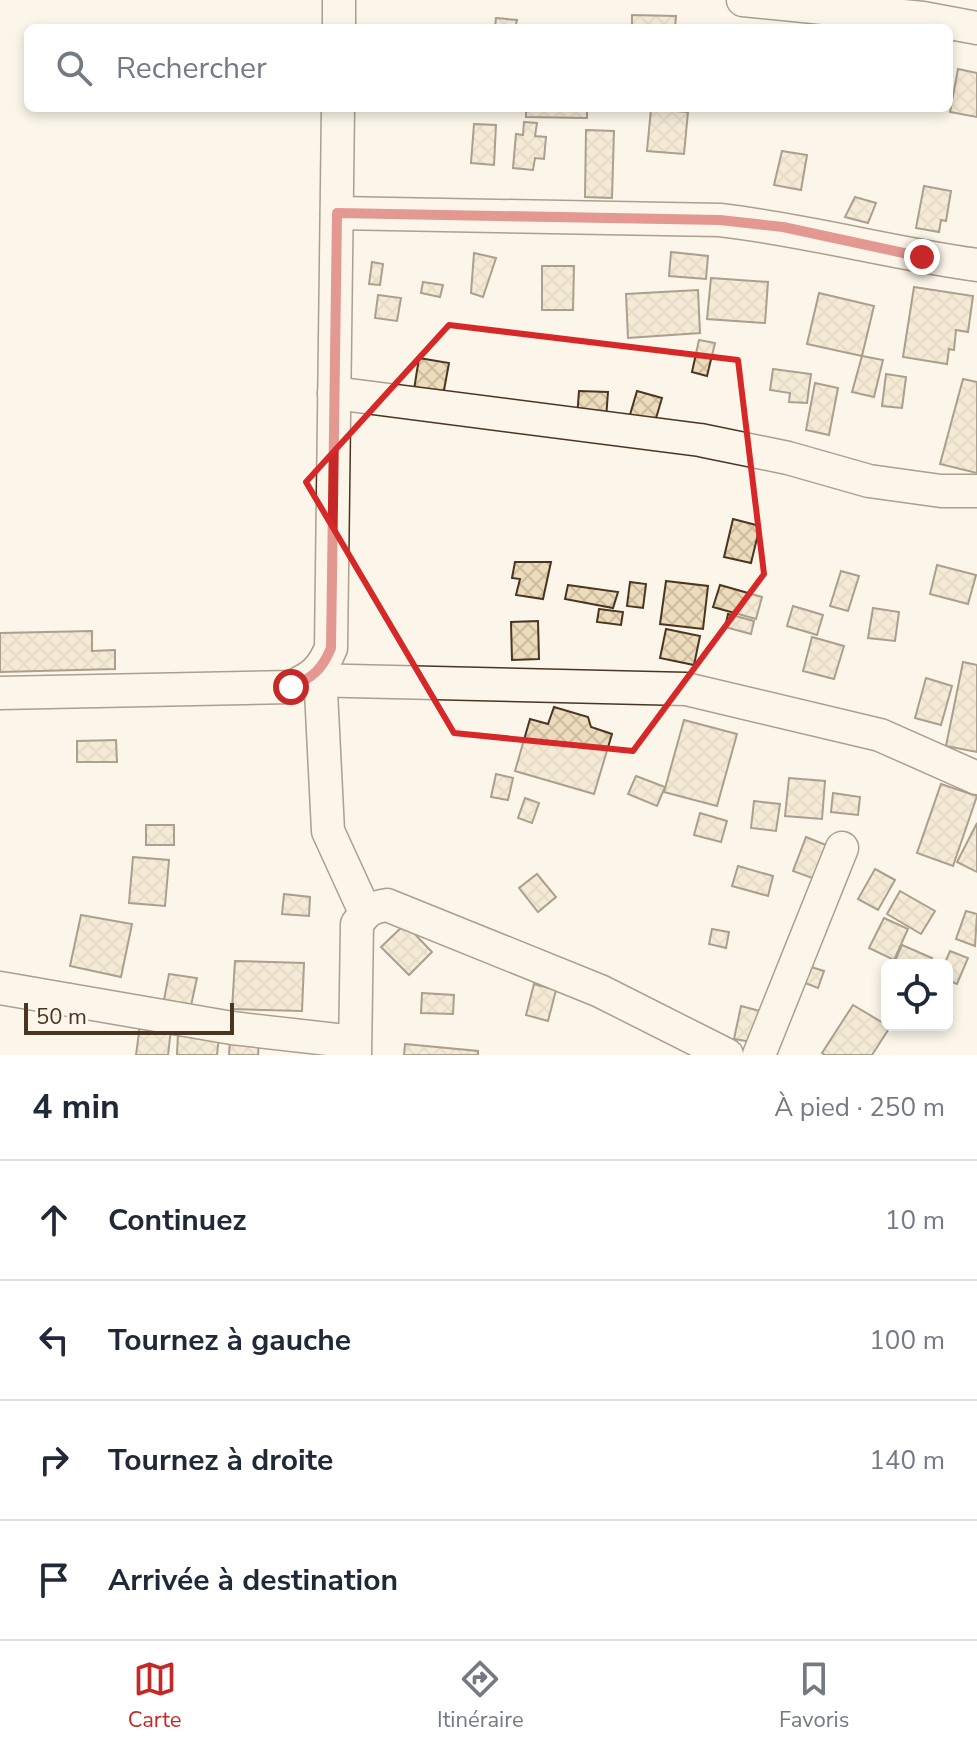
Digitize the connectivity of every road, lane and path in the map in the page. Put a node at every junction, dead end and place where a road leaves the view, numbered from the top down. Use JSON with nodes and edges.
{"nodes":[{"id":1,"x":339,"y":0,"type":"edge"},
{"id":2,"x":743,"y":0,"type":"edge"},
{"id":3,"x":971,"y":18,"type":"edge"},
{"id":4,"x":339,"y":24,"type":"edge"},
{"id":5,"x":338,"y":112,"type":"edge"},
{"id":6,"x":337,"y":213,"type":"junction"},
{"id":7,"x":977,"y":265,"type":"edge"},
{"id":8,"x":334,"y":393,"type":"junction"},
{"id":9,"x":977,"y":491,"type":"edge"},
{"id":10,"x":316,"y":677,"type":"junction"},
{"id":11,"x":0,"y":693,"type":"edge"},
{"id":12,"x":977,"y":778,"type":"edge"},
{"id":13,"x":842,"y":848,"type":"dead end"},
{"id":14,"x":365,"y":912,"type":"junction"},
{"id":15,"x":0,"y":988,"type":"edge"},
{"id":16,"x":686,"y":1046,"type":"edge"},
{"id":17,"x":354,"y":1049,"type":"edge"},
{"id":18,"x":727,"y":1055,"type":"edge"},
{"id":19,"x":759,"y":1055,"type":"edge"}],
"edges":[{"from":1,"to":4,"type":"street"},
{"from":2,"to":3,"type":"street"},
{"from":5,"to":6,"type":"street"},
{"from":6,"to":7,"type":"street"},
{"from":6,"to":8,"type":"street"},
{"from":8,"to":9,"type":"street"},
{"from":8,"to":10,"type":"street"},
{"from":10,"to":11,"type":"street"},
{"from":10,"to":12,"type":"street"},
{"from":10,"to":14,"type":"street"},
{"from":13,"to":19,"type":"street"},
{"from":14,"to":16,"type":"street"},
{"from":14,"to":17,"type":"street"},
{"from":15,"to":17,"type":"street"},
{"from":16,"to":18,"type":"street"}]}
